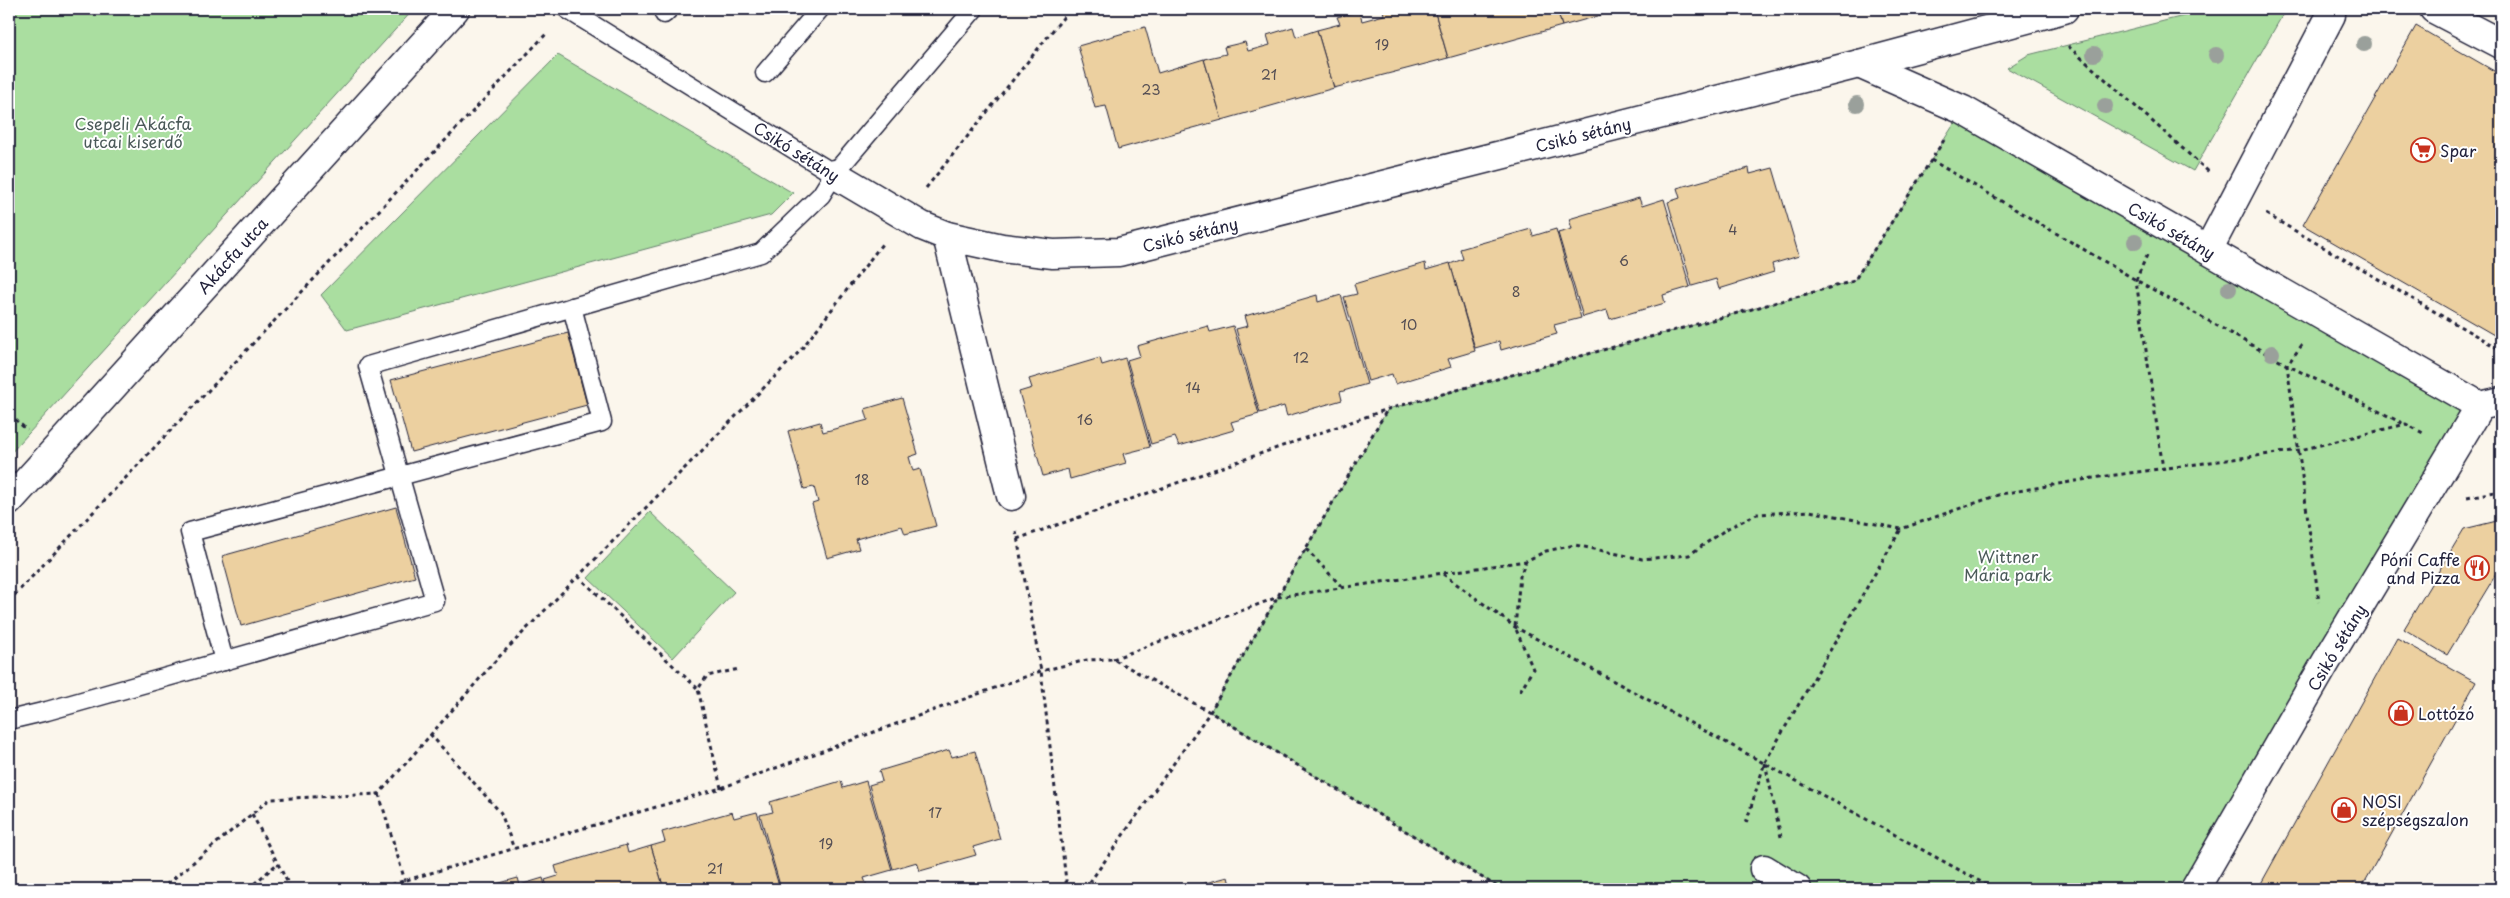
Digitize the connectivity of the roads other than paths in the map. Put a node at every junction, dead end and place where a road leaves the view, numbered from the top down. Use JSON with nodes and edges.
{"nodes":[{"id":1,"x":455,"y":9,"type":"edge"},
{"id":2,"x":568,"y":9,"type":"edge"},
{"id":3,"x":820,"y":9,"type":"edge"},
{"id":4,"x":974,"y":9,"type":"edge"},
{"id":5,"x":2064,"y":9,"type":"edge"},
{"id":6,"x":2434,"y":9,"type":"edge"},
{"id":7,"x":2331,"y":15,"type":"dead end"},
{"id":8,"x":2501,"y":44,"type":"edge"},
{"id":9,"x":1859,"y":64,"type":"junction"},
{"id":10,"x":765,"y":73,"type":"dead end"},
{"id":11,"x":834,"y":174,"type":"junction"},
{"id":12,"x":947,"y":236,"type":"junction"},
{"id":13,"x":2208,"y":250,"type":"junction"},
{"id":14,"x":572,"y":307,"type":"junction"},
{"id":15,"x":2491,"y":404,"type":"edge"},
{"id":16,"x":399,"y":476,"type":"junction"},
{"id":17,"x":1011,"y":496,"type":"road end"},
{"id":18,"x":9,"y":500,"type":"edge"},
{"id":19,"x":224,"y":661,"type":"junction"},
{"id":20,"x":9,"y":720,"type":"edge"},
{"id":21,"x":1764,"y":869,"type":"road end"},
{"id":22,"x":1797,"y":889,"type":"edge"},
{"id":23,"x":2195,"y":889,"type":"edge"}],
"edges":[{"from":1,"to":18,"type":"street","name":"Akácfa utca"},
{"from":2,"to":11,"type":"lane","name":"Csikó sétány"},
{"from":3,"to":10,"type":"lane"},
{"from":4,"to":11,"type":"lane"},
{"from":5,"to":9,"type":"street","name":"Csikó sétány"},
{"from":6,"to":8,"type":"street"},
{"from":7,"to":13,"type":"street"},
{"from":9,"to":12,"type":"street","name":"Csikó sétány"},
{"from":9,"to":13,"type":"street","name":"Csikó sétány"},
{"from":11,"to":12,"type":"street","name":"Csikó sétány"},
{"from":11,"to":14,"type":"lane"},
{"from":12,"to":17,"type":"street"},
{"from":13,"to":15,"type":"street","name":"Csikó sétány"},
{"from":14,"to":16,"type":"lane"},
{"from":14,"to":16,"type":"lane"},
{"from":15,"to":23,"type":"street","name":"Csikó sétány"},
{"from":16,"to":19,"type":"lane"},
{"from":16,"to":19,"type":"lane"},
{"from":19,"to":20,"type":"lane"},
{"from":21,"to":22,"type":"street"}]}
